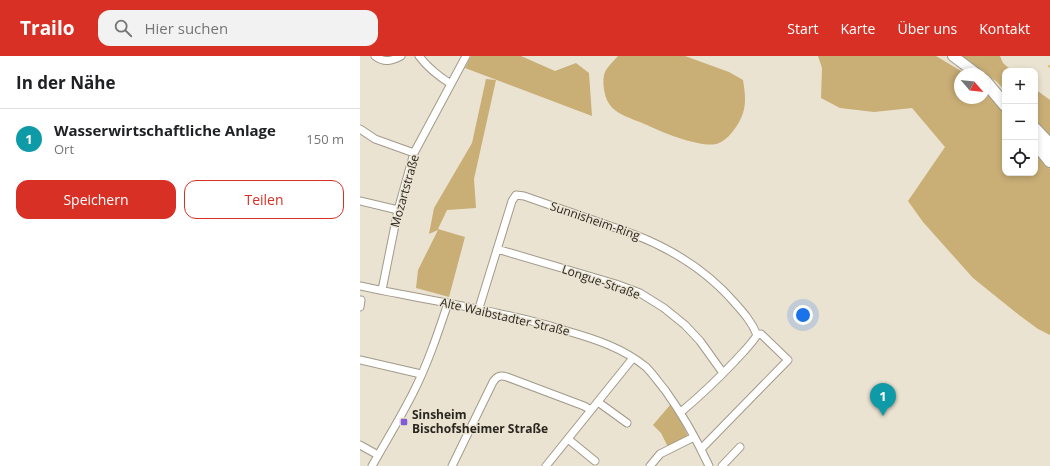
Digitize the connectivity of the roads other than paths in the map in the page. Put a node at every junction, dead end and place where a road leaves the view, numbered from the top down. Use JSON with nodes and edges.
{"nodes":[{"id":1,"x":375,"y":56,"type":"edge"},
{"id":2,"x":402,"y":56,"type":"edge"},
{"id":3,"x":419,"y":56,"type":"edge"},
{"id":4,"x":466,"y":56,"type":"edge"},
{"id":5,"x":953,"y":56,"type":"edge"},
{"id":6,"x":969,"y":68,"type":"edge"},
{"id":7,"x":451,"y":84,"type":"junction"},
{"id":8,"x":990,"y":85,"type":"edge"},
{"id":9,"x":990,"y":87,"type":"edge"},
{"id":10,"x":1002,"y":95,"type":"edge"},
{"id":11,"x":1004,"y":104,"type":"edge"},
{"id":12,"x":360,"y":129,"type":"edge"},
{"id":13,"x":1038,"y":132,"type":"edge"},
{"id":14,"x":1050,"y":145,"type":"edge"},
{"id":15,"x":1038,"y":146,"type":"edge"},
{"id":16,"x":414,"y":153,"type":"junction"},
{"id":17,"x":1050,"y":161,"type":"edge"},
{"id":18,"x":360,"y":201,"type":"edge"},
{"id":19,"x":398,"y":210,"type":"junction"},
{"id":20,"x":497,"y":249,"type":"junction"},
{"id":21,"x":360,"y":286,"type":"edge"},
{"id":22,"x":382,"y":290,"type":"junction"},
{"id":23,"x":448,"y":303,"type":"junction"},
{"id":24,"x":479,"y":308,"type":"junction"},
{"id":25,"x":757,"y":335,"type":"junction"},
{"id":26,"x":633,"y":358,"type":"junction"},
{"id":27,"x":360,"y":360,"type":"edge"},
{"id":28,"x":724,"y":373,"type":"junction"},
{"id":29,"x":422,"y":374,"type":"junction"},
{"id":30,"x":598,"y":402,"type":"junction"},
{"id":31,"x":591,"y":410,"type":"junction"},
{"id":32,"x":681,"y":412,"type":"junction"},
{"id":33,"x":627,"y":423,"type":"dead end"},
{"id":34,"x":694,"y":437,"type":"junction"},
{"id":35,"x":568,"y":439,"type":"junction"},
{"id":36,"x":360,"y":445,"type":"edge"},
{"id":37,"x":740,"y":447,"type":"dead end"},
{"id":38,"x":701,"y":449,"type":"junction"},
{"id":39,"x":378,"y":455,"type":"junction"},
{"id":40,"x":595,"y":461,"type":"dead end"},
{"id":41,"x":372,"y":466,"type":"edge"},
{"id":42,"x":452,"y":466,"type":"edge"},
{"id":43,"x":546,"y":466,"type":"edge"},
{"id":44,"x":650,"y":466,"type":"edge"},
{"id":45,"x":709,"y":466,"type":"edge"},
{"id":46,"x":722,"y":466,"type":"edge"}],
"edges":[{"from":1,"to":2,"type":"street"},
{"from":3,"to":7,"type":"street"},
{"from":4,"to":7,"type":"street","name":"Mozartstraße"},
{"from":5,"to":6,"type":"main road"},
{"from":7,"to":16,"type":"street","name":"Mozartstraße"},
{"from":8,"to":10,"type":"highway"},
{"from":9,"to":11,"type":"highway"},
{"from":12,"to":16,"type":"street"},
{"from":13,"to":14,"type":"highway"},
{"from":15,"to":17,"type":"highway"},
{"from":16,"to":19,"type":"street","name":"Mozartstraße"},
{"from":18,"to":19,"type":"street"},
{"from":19,"to":22,"type":"street","name":"Mozartstraße"},
{"from":20,"to":24,"type":"street","name":"Sunnisheim-Ring"},
{"from":20,"to":25,"type":"street","name":"Sunnisheim-Ring"},
{"from":20,"to":28,"type":"street","name":"Longue-Straße"},
{"from":21,"to":22,"type":"street","name":"Alte Waibstadter Straße"},
{"from":22,"to":23,"type":"street","name":"Alte Waibstadter Straße"},
{"from":23,"to":24,"type":"street","name":"Alte Waibstadter Straße"},
{"from":23,"to":29,"type":"street"},
{"from":24,"to":26,"type":"street","name":"Alte Waibstadter Straße"},
{"from":25,"to":28,"type":"street"},
{"from":25,"to":38,"type":"street","name":"Sunnisheim-Ring"},
{"from":26,"to":30,"type":"street"},
{"from":26,"to":32,"type":"street","name":"Alte Waibstadter Straße"},
{"from":27,"to":29,"type":"street"},
{"from":28,"to":32,"type":"street"},
{"from":29,"to":39,"type":"street"},
{"from":30,"to":31,"type":"street"},
{"from":30,"to":33,"type":"street"},
{"from":31,"to":35,"type":"street"},
{"from":31,"to":42,"type":"street"},
{"from":32,"to":34,"type":"street","name":"Alte Waibstadter Straße"},
{"from":34,"to":38,"type":"street","name":"Alte Waibstadter Straße"},
{"from":34,"to":44,"type":"street"},
{"from":35,"to":40,"type":"street"},
{"from":35,"to":43,"type":"street"},
{"from":36,"to":39,"type":"street"},
{"from":37,"to":46,"type":"street"},
{"from":38,"to":45,"type":"street","name":"Alte Waibstadter Straße"},
{"from":39,"to":41,"type":"street"}]}
